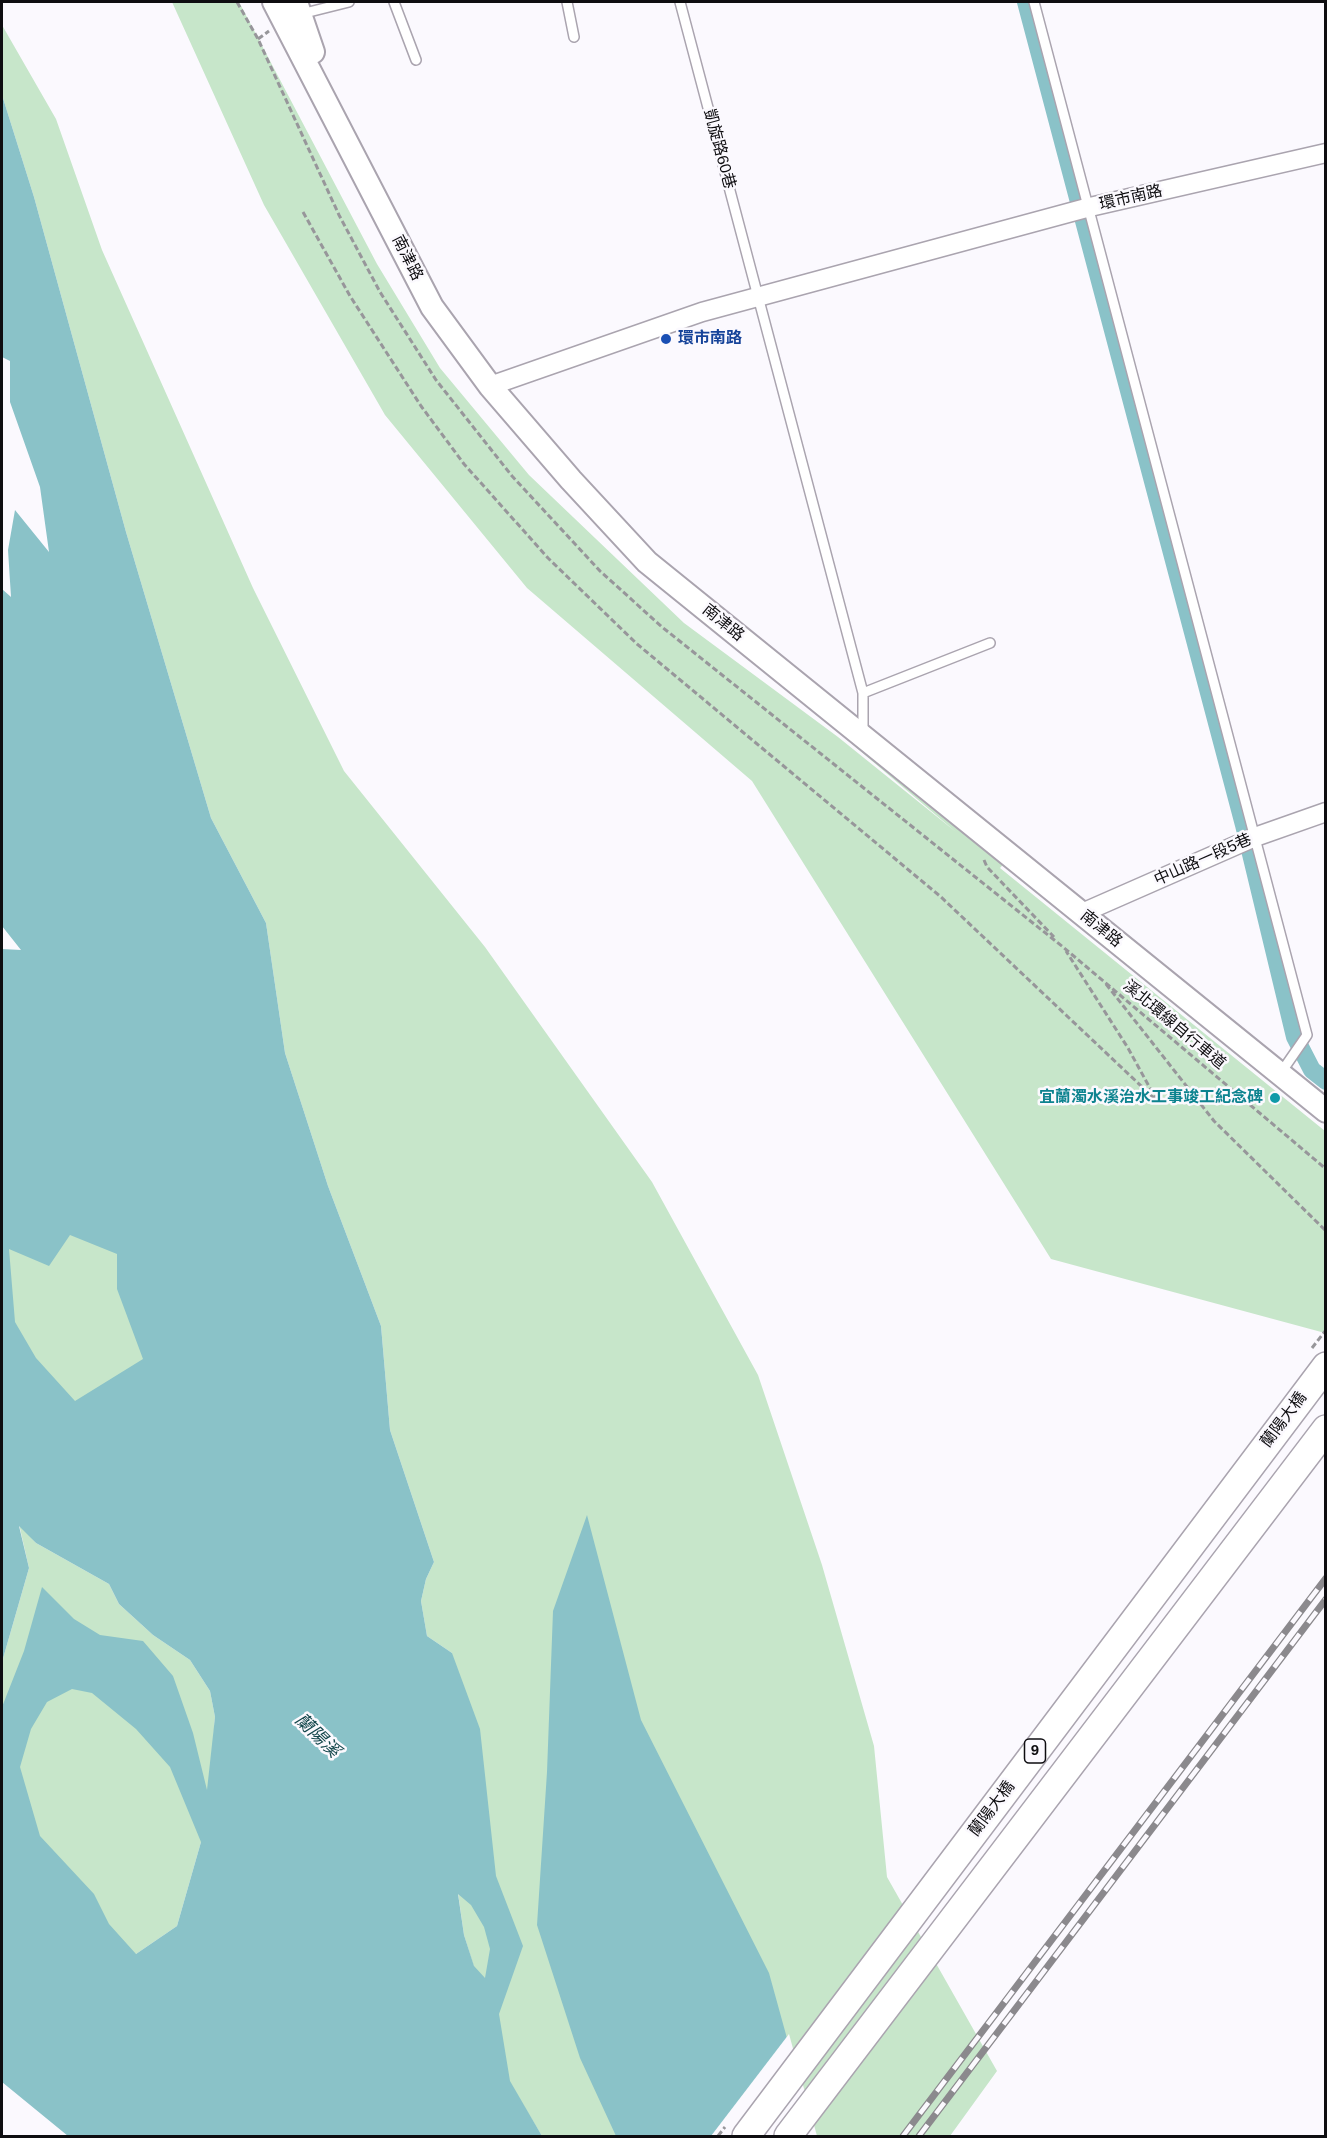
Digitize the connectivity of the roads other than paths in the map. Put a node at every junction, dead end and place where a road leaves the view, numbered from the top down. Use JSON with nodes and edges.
{"nodes":[{"id":1,"x":274,"y":2,"type":"edge"},
{"id":2,"x":349,"y":2,"type":"edge"},
{"id":3,"x":394,"y":2,"type":"edge"},
{"id":4,"x":567,"y":2,"type":"edge"},
{"id":5,"x":680,"y":2,"type":"edge"},
{"id":6,"x":1034,"y":2,"type":"edge"},
{"id":7,"x":298,"y":8,"type":"edge"},
{"id":8,"x":574,"y":37,"type":"dead end"},
{"id":9,"x":417,"y":60,"type":"dead end"},
{"id":10,"x":334,"y":113,"type":"junction"},
{"id":11,"x":1326,"y":153,"type":"edge"},
{"id":12,"x":1081,"y":210,"type":"junction"},
{"id":13,"x":758,"y":297,"type":"junction"},
{"id":14,"x":490,"y":386,"type":"junction"},
{"id":15,"x":990,"y":643,"type":"dead end"},
{"id":16,"x":863,"y":693,"type":"junction"},
{"id":17,"x":863,"y":736,"type":"junction"},
{"id":18,"x":1326,"y":812,"type":"edge"},
{"id":19,"x":1246,"y":841,"type":"junction"},
{"id":20,"x":1082,"y":913,"type":"junction"},
{"id":21,"x":1280,"y":1075,"type":"junction"},
{"id":22,"x":1326,"y":1111,"type":"edge"},
{"id":23,"x":1326,"y":1366,"type":"edge"},
{"id":24,"x":1326,"y":1429,"type":"edge"},
{"id":25,"x":746,"y":2136,"type":"edge"},
{"id":26,"x":788,"y":2136,"type":"edge"}],
"edges":[{"from":1,"to":10,"type":"street","name":"南津路"},
{"from":2,"to":7,"type":"lane"},
{"from":3,"to":9,"type":"lane"},
{"from":4,"to":8,"type":"lane"},
{"from":5,"to":13,"type":"lane","name":"凱旋路60巷"},
{"from":6,"to":12,"type":"lane"},
{"from":7,"to":10,"type":"street"},
{"from":10,"to":14,"type":"street","name":"南津路"},
{"from":11,"to":12,"type":"street","name":"環市南路"},
{"from":12,"to":13,"type":"street","name":"環市南路"},
{"from":12,"to":19,"type":"lane"},
{"from":13,"to":14,"type":"street","name":"環市南路"},
{"from":13,"to":16,"type":"lane","name":"凱旋路60巷"},
{"from":14,"to":17,"type":"street","name":"南津路"},
{"from":15,"to":16,"type":"lane"},
{"from":16,"to":17,"type":"lane","name":"凱旋路60巷"},
{"from":17,"to":20,"type":"street","name":"南津路"},
{"from":18,"to":19,"type":"street","name":"中山路一段5巷"},
{"from":19,"to":20,"type":"street","name":"中山路一段5巷"},
{"from":19,"to":21,"type":"lane"},
{"from":20,"to":21,"type":"street","name":"南津路"},
{"from":21,"to":22,"type":"street","name":"南津路"},
{"from":23,"to":25,"type":"main road","name":"蘭陽大橋","number":"9"},
{"from":24,"to":26,"type":"main road","number":"9"}]}
